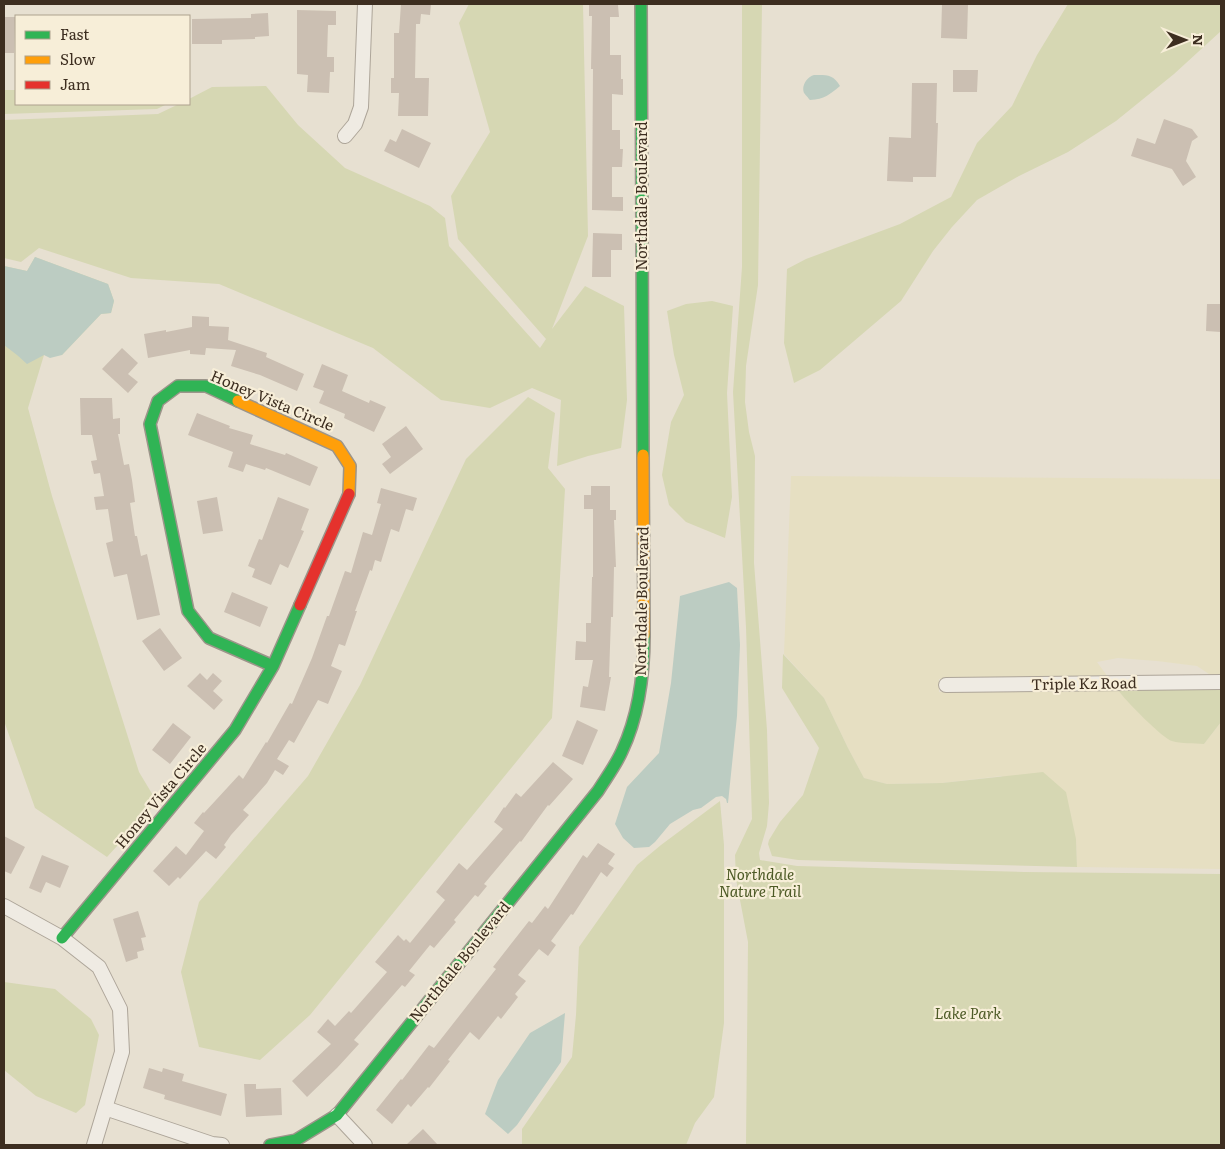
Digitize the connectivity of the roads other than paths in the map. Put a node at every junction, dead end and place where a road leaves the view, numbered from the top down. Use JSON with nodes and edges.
{"nodes":[{"id":1,"x":365,"y":4,"type":"edge"},
{"id":2,"x":641,"y":4,"type":"edge"},
{"id":3,"x":345,"y":136,"type":"dead end"},
{"id":4,"x":273,"y":666,"type":"junction"},
{"id":5,"x":1221,"y":682,"type":"edge"},
{"id":6,"x":946,"y":685,"type":"dead end"},
{"id":7,"x":4,"y":906,"type":"edge"},
{"id":8,"x":62,"y":938,"type":"junction"},
{"id":9,"x":105,"y":1108,"type":"junction"},
{"id":10,"x":337,"y":1114,"type":"junction"},
{"id":11,"x":94,"y":1145,"type":"edge"},
{"id":12,"x":222,"y":1145,"type":"edge"},
{"id":13,"x":270,"y":1145,"type":"edge"},
{"id":14,"x":365,"y":1145,"type":"edge"}],
"edges":[{"from":1,"to":3,"type":"street"},
{"from":2,"to":10,"type":"street","name":"Northdale Boulevard"},
{"from":4,"to":4,"type":"street","name":"Honey Vista Circle"},
{"from":4,"to":8,"type":"street","name":"Honey Vista Circle"},
{"from":5,"to":6,"type":"street","name":"Triple Kz Road"},
{"from":7,"to":8,"type":"street"},
{"from":8,"to":9,"type":"street"},
{"from":9,"to":11,"type":"street"},
{"from":9,"to":12,"type":"street"},
{"from":10,"to":13,"type":"street","name":"Northdale Boulevard"},
{"from":10,"to":14,"type":"street"}]}
